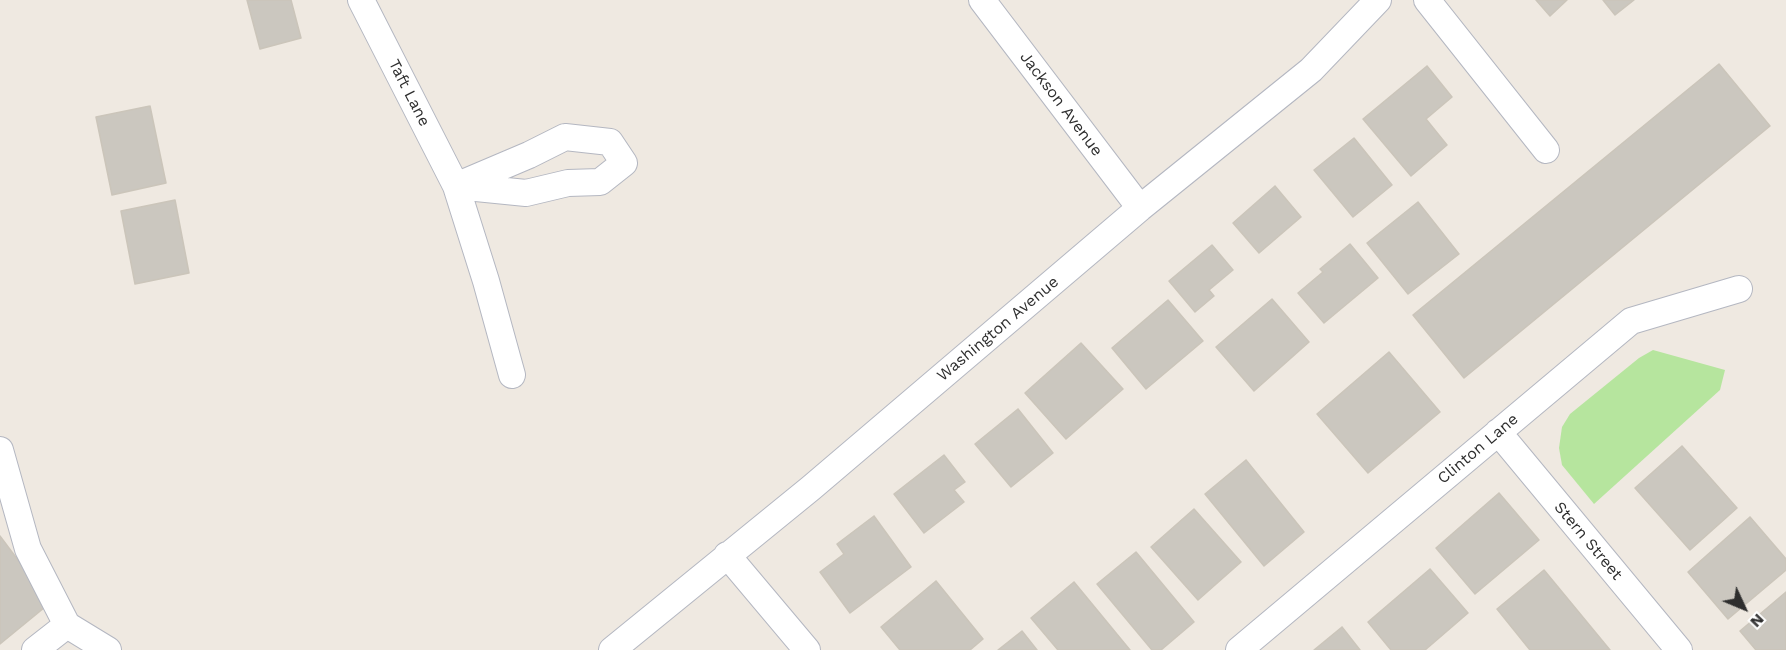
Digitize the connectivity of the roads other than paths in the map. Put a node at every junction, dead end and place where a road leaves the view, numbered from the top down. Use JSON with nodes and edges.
{"nodes":[{"id":1,"x":361,"y":0,"type":"edge"},
{"id":2,"x":982,"y":0,"type":"edge"},
{"id":3,"x":1378,"y":0,"type":"edge"},
{"id":4,"x":1426,"y":0,"type":"edge"},
{"id":5,"x":1546,"y":150,"type":"dead end"},
{"id":6,"x":456,"y":186,"type":"junction"},
{"id":7,"x":1140,"y":208,"type":"junction"},
{"id":8,"x":1739,"y":289,"type":"dead end"},
{"id":9,"x":512,"y":375,"type":"dead end"},
{"id":10,"x":1498,"y":432,"type":"junction"},
{"id":11,"x":0,"y":450,"type":"edge"},
{"id":12,"x":727,"y":555,"type":"junction"},
{"id":13,"x":67,"y":625,"type":"junction"},
{"id":14,"x":35,"y":650,"type":"edge"},
{"id":15,"x":108,"y":650,"type":"edge"},
{"id":16,"x":612,"y":650,"type":"edge"},
{"id":17,"x":807,"y":650,"type":"edge"},
{"id":18,"x":1239,"y":650,"type":"edge"},
{"id":19,"x":1679,"y":650,"type":"edge"}],
"edges":[{"from":1,"to":6,"type":"street","name":"Taft Lane"},
{"from":2,"to":7,"type":"street","name":"Jackson Avenue"},
{"from":3,"to":7,"type":"street","name":"Washington Avenue"},
{"from":4,"to":5,"type":"street"},
{"from":6,"to":6,"type":"street"},
{"from":6,"to":9,"type":"street","name":"Taft Lane"},
{"from":7,"to":12,"type":"street","name":"Washington Avenue"},
{"from":8,"to":10,"type":"street","name":"Clinton Lane"},
{"from":10,"to":18,"type":"street","name":"Clinton Lane"},
{"from":10,"to":19,"type":"street","name":"Stern Street"},
{"from":11,"to":13,"type":"street"},
{"from":12,"to":16,"type":"street","name":"Washington Avenue"},
{"from":12,"to":17,"type":"street"},
{"from":13,"to":14,"type":"street"},
{"from":13,"to":15,"type":"street"}]}
